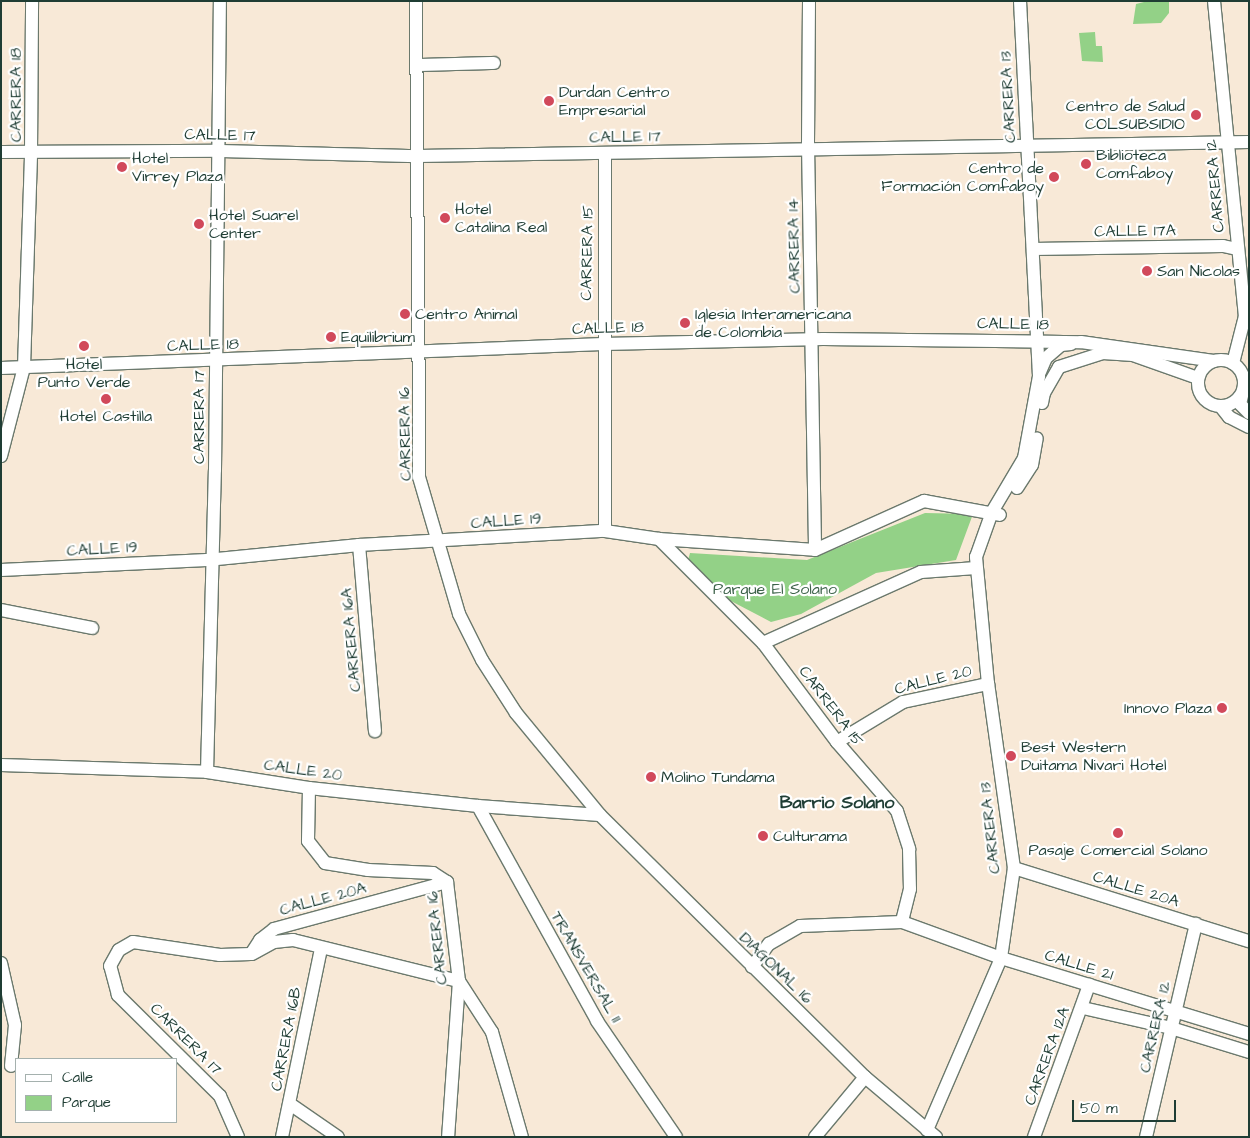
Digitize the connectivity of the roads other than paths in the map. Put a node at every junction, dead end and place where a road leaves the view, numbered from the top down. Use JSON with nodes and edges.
{"nodes":[{"id":1,"x":32,"y":1,"type":"edge"},
{"id":2,"x":220,"y":1,"type":"edge"},
{"id":3,"x":416,"y":1,"type":"edge"},
{"id":4,"x":810,"y":1,"type":"edge"},
{"id":5,"x":1020,"y":1,"type":"edge"},
{"id":6,"x":1214,"y":1,"type":"edge"},
{"id":7,"x":494,"y":63,"type":"dead end"},
{"id":8,"x":417,"y":65,"type":"junction"},
{"id":9,"x":1227,"y":142,"type":"junction"},
{"id":10,"x":1249,"y":142,"type":"edge"},
{"id":11,"x":1027,"y":146,"type":"junction"},
{"id":12,"x":31,"y":150,"type":"junction"},
{"id":13,"x":220,"y":150,"type":"junction"},
{"id":14,"x":808,"y":150,"type":"junction"},
{"id":15,"x":1,"y":152,"type":"edge"},
{"id":16,"x":605,"y":154,"type":"junction"},
{"id":17,"x":418,"y":156,"type":"junction"},
{"id":18,"x":1034,"y":249,"type":"junction"},
{"id":19,"x":1237,"y":249,"type":"junction"},
{"id":20,"x":1245,"y":308,"type":"edge"},
{"id":21,"x":1241,"y":337,"type":"junction"},
{"id":22,"x":813,"y":339,"type":"junction"},
{"id":23,"x":1038,"y":340,"type":"junction"},
{"id":24,"x":1081,"y":342,"type":"junction"},
{"id":25,"x":603,"y":344,"type":"junction"},
{"id":26,"x":421,"y":353,"type":"junction"},
{"id":27,"x":1214,"y":360,"type":"junction"},
{"id":28,"x":215,"y":361,"type":"junction"},
{"id":29,"x":1233,"y":363,"type":"junction"},
{"id":30,"x":24,"y":367,"type":"junction"},
{"id":31,"x":1,"y":368,"type":"edge"},
{"id":32,"x":1243,"y":374,"type":"junction"},
{"id":33,"x":1039,"y":376,"type":"junction"},
{"id":34,"x":1198,"y":378,"type":"junction"},
{"id":35,"x":1244,"y":390,"type":"junction"},
{"id":36,"x":1220,"y":407,"type":"junction"},
{"id":37,"x":1249,"y":413,"type":"edge"},
{"id":38,"x":1249,"y":427,"type":"edge"},
{"id":39,"x":1,"y":456,"type":"edge"},
{"id":40,"x":996,"y":514,"type":"junction"},
{"id":41,"x":605,"y":531,"type":"junction"},
{"id":42,"x":659,"y":539,"type":"junction"},
{"id":43,"x":438,"y":542,"type":"junction"},
{"id":44,"x":359,"y":545,"type":"junction"},
{"id":45,"x":815,"y":550,"type":"junction"},
{"id":46,"x":213,"y":560,"type":"junction"},
{"id":47,"x":976,"y":568,"type":"junction"},
{"id":48,"x":1,"y":570,"type":"edge"},
{"id":49,"x":1,"y":610,"type":"edge"},
{"id":50,"x":92,"y":628,"type":"dead end"},
{"id":51,"x":763,"y":643,"type":"junction"},
{"id":52,"x":988,"y":684,"type":"junction"},
{"id":53,"x":375,"y":731,"type":"dead end"},
{"id":54,"x":837,"y":742,"type":"junction"},
{"id":55,"x":1,"y":765,"type":"edge"},
{"id":56,"x":206,"y":772,"type":"junction"},
{"id":57,"x":310,"y":788,"type":"junction"},
{"id":58,"x":478,"y":806,"type":"junction"},
{"id":59,"x":600,"y":815,"type":"junction"},
{"id":60,"x":1014,"y":868,"type":"junction"},
{"id":61,"x":447,"y":882,"type":"junction"},
{"id":62,"x":902,"y":922,"type":"junction"},
{"id":63,"x":1196,"y":924,"type":"junction"},
{"id":64,"x":1249,"y":941,"type":"edge"},
{"id":65,"x":321,"y":948,"type":"junction"},
{"id":66,"x":251,"y":954,"type":"junction"},
{"id":67,"x":1001,"y":958,"type":"junction"},
{"id":68,"x":1,"y":963,"type":"edge"},
{"id":69,"x":752,"y":967,"type":"junction"},
{"id":70,"x":459,"y":981,"type":"junction"},
{"id":71,"x":1089,"y":985,"type":"junction"},
{"id":72,"x":1083,"y":1008,"type":"junction"},
{"id":73,"x":1175,"y":1012,"type":"junction"},
{"id":74,"x":1171,"y":1028,"type":"junction"},
{"id":75,"x":1249,"y":1034,"type":"edge"},
{"id":76,"x":1249,"y":1052,"type":"edge"},
{"id":77,"x":10,"y":1066,"type":"dead end"},
{"id":78,"x":865,"y":1077,"type":"junction"},
{"id":79,"x":290,"y":1104,"type":"junction"},
{"id":80,"x":931,"y":1134,"type":"edge"},
{"id":81,"x":238,"y":1137,"type":"edge"},
{"id":82,"x":282,"y":1137,"type":"edge"},
{"id":83,"x":338,"y":1137,"type":"edge"},
{"id":84,"x":448,"y":1137,"type":"edge"},
{"id":85,"x":522,"y":1137,"type":"edge"},
{"id":86,"x":676,"y":1137,"type":"edge"},
{"id":87,"x":815,"y":1137,"type":"edge"},
{"id":88,"x":1034,"y":1137,"type":"edge"},
{"id":89,"x":1146,"y":1137,"type":"edge"}],
"edges":[{"from":1,"to":12,"type":"street","name":"CARRERA 18"},
{"from":2,"to":13,"type":"street","name":"CARRERA 17"},
{"from":3,"to":8,"type":"street","name":"CARRERA 16"},
{"from":4,"to":14,"type":"street","name":"CARRERA 14"},
{"from":5,"to":11,"type":"street","name":"CARRERA 13"},
{"from":6,"to":9,"type":"street","name":"CARRERA 12"},
{"from":7,"to":8,"type":"street"},
{"from":8,"to":17,"type":"street","name":"CARRERA 16"},
{"from":9,"to":10,"type":"street","name":"CALLE 17"},
{"from":9,"to":11,"type":"street","name":"CALLE 17"},
{"from":9,"to":19,"type":"street","name":"CARRERA 12"},
{"from":11,"to":14,"type":"street","name":"CALLE 17"},
{"from":11,"to":18,"type":"street","name":"CARRERA 13"},
{"from":12,"to":13,"type":"street","name":"CALLE 17"},
{"from":12,"to":15,"type":"street","name":"CALLE 17"},
{"from":12,"to":30,"type":"street","name":"CARRERA 18"},
{"from":13,"to":17,"type":"street","name":"CALLE 17"},
{"from":13,"to":28,"type":"street","name":"CARRERA 17"},
{"from":14,"to":16,"type":"street","name":"CALLE 17"},
{"from":14,"to":22,"type":"street","name":"CARRERA 14"},
{"from":16,"to":17,"type":"street","name":"CALLE 17"},
{"from":16,"to":25,"type":"street","name":"CARRERA 15"},
{"from":17,"to":26,"type":"street","name":"CARRERA 16"},
{"from":18,"to":19,"type":"street","name":"CALLE 17A"},
{"from":18,"to":23,"type":"street","name":"CARRERA 13"},
{"from":19,"to":20,"type":"street","name":"CARRERA 12"},
{"from":20,"to":21,"type":"street","name":"CARRERA 12"},
{"from":21,"to":29,"type":"street","name":"CARRERA 12"},
{"from":21,"to":32,"type":"street","name":"CARRERA 12"},
{"from":22,"to":23,"type":"street","name":"CALLE 18"},
{"from":22,"to":25,"type":"street","name":"CALLE 18"},
{"from":22,"to":45,"type":"street","name":"CARRERA 14"},
{"from":23,"to":24,"type":"street","name":"CALLE 18"},
{"from":23,"to":33,"type":"street","name":"CARRERA 13"},
{"from":24,"to":27,"type":"street","name":"CALLE 18"},
{"from":24,"to":33,"type":"street"},
{"from":25,"to":26,"type":"street","name":"CALLE 18"},
{"from":25,"to":41,"type":"street","name":"CARRERA 15"},
{"from":26,"to":28,"type":"street","name":"CALLE 18"},
{"from":26,"to":43,"type":"street","name":"CARRERA 16"},
{"from":27,"to":29,"type":"street"},
{"from":27,"to":34,"type":"street"},
{"from":28,"to":30,"type":"street","name":"CALLE 18"},
{"from":28,"to":46,"type":"street","name":"CARRERA 17"},
{"from":29,"to":32,"type":"street"},
{"from":30,"to":31,"type":"street","name":"CALLE 18"},
{"from":30,"to":39,"type":"street","name":"CARRERA 18"},
{"from":32,"to":35,"type":"street"},
{"from":33,"to":40,"type":"street","name":"CARRERA 13"},
{"from":34,"to":36,"type":"street"},
{"from":34,"to":40,"type":"street","name":"CARRERA 13"},
{"from":35,"to":36,"type":"street"},
{"from":35,"to":37,"type":"street"},
{"from":36,"to":38,"type":"street"},
{"from":40,"to":45,"type":"street","name":"CALLE 19"},
{"from":40,"to":47,"type":"street","name":"CARRERA 13"},
{"from":41,"to":42,"type":"street","name":"CALLE 19"},
{"from":41,"to":43,"type":"street","name":"CALLE 19"},
{"from":42,"to":45,"type":"street","name":"CALLE 19"},
{"from":42,"to":51,"type":"street","name":"CARRERA 15"},
{"from":43,"to":44,"type":"street","name":"CALLE 19"},
{"from":43,"to":59,"type":"street","name":"CARRERA 16"},
{"from":44,"to":46,"type":"street","name":"CALLE 19"},
{"from":44,"to":53,"type":"street","name":"CARRERA 16A"},
{"from":46,"to":48,"type":"street","name":"CALLE 19"},
{"from":46,"to":56,"type":"street","name":"CARRERA 17"},
{"from":47,"to":51,"type":"street"},
{"from":47,"to":52,"type":"street","name":"CARRERA 13"},
{"from":49,"to":50,"type":"street"},
{"from":51,"to":54,"type":"street","name":"CARRERA 15"},
{"from":52,"to":54,"type":"street","name":"CALLE 20"},
{"from":52,"to":60,"type":"street","name":"CARRERA 13"},
{"from":54,"to":62,"type":"street","name":"CARRERA 15"},
{"from":55,"to":56,"type":"street","name":"CALLE 20"},
{"from":56,"to":57,"type":"street","name":"CALLE 20"},
{"from":57,"to":58,"type":"street","name":"CALLE 20"},
{"from":57,"to":61,"type":"street","name":"CARRERA 16"},
{"from":58,"to":59,"type":"street","name":"CALLE 20"},
{"from":58,"to":86,"type":"street","name":"TRANSVERSAL 11"},
{"from":59,"to":69,"type":"street","name":"DIAGONAL 16"},
{"from":60,"to":63,"type":"street","name":"CALLE 20A"},
{"from":60,"to":67,"type":"street","name":"CARRERA 13"},
{"from":61,"to":66,"type":"street","name":"CALLE 20A"},
{"from":61,"to":70,"type":"street","name":"CARRERA 16"},
{"from":62,"to":67,"type":"street","name":"CALLE 21"},
{"from":62,"to":69,"type":"street"},
{"from":63,"to":64,"type":"street","name":"CALLE 20A"},
{"from":63,"to":73,"type":"street","name":"CARRERA 12"},
{"from":65,"to":66,"type":"street"},
{"from":65,"to":70,"type":"street"},
{"from":65,"to":79,"type":"street","name":"CARRERA 16B"},
{"from":66,"to":81,"type":"street","name":"CARRERA 17"},
{"from":67,"to":71,"type":"street","name":"CALLE 21"},
{"from":67,"to":80,"type":"street","name":"CARRERA 13"},
{"from":68,"to":77,"type":"street"},
{"from":69,"to":78,"type":"street","name":"DIAGONAL 16"},
{"from":70,"to":84,"type":"street","name":"CARRERA 16"},
{"from":70,"to":85,"type":"street"},
{"from":71,"to":72,"type":"street","name":"CARRERA 12A"},
{"from":71,"to":73,"type":"street","name":"CALLE 21"},
{"from":72,"to":74,"type":"street"},
{"from":72,"to":88,"type":"street","name":"CARRERA 12A"},
{"from":73,"to":74,"type":"street","name":"CARRERA 12"},
{"from":73,"to":75,"type":"street","name":"CALLE 21"},
{"from":74,"to":76,"type":"street"},
{"from":74,"to":89,"type":"street","name":"CARRERA 12"},
{"from":78,"to":80,"type":"street","name":"DIAGONAL 16"},
{"from":78,"to":87,"type":"street"},
{"from":79,"to":82,"type":"street","name":"CARRERA 16B"},
{"from":79,"to":83,"type":"street"}]}
